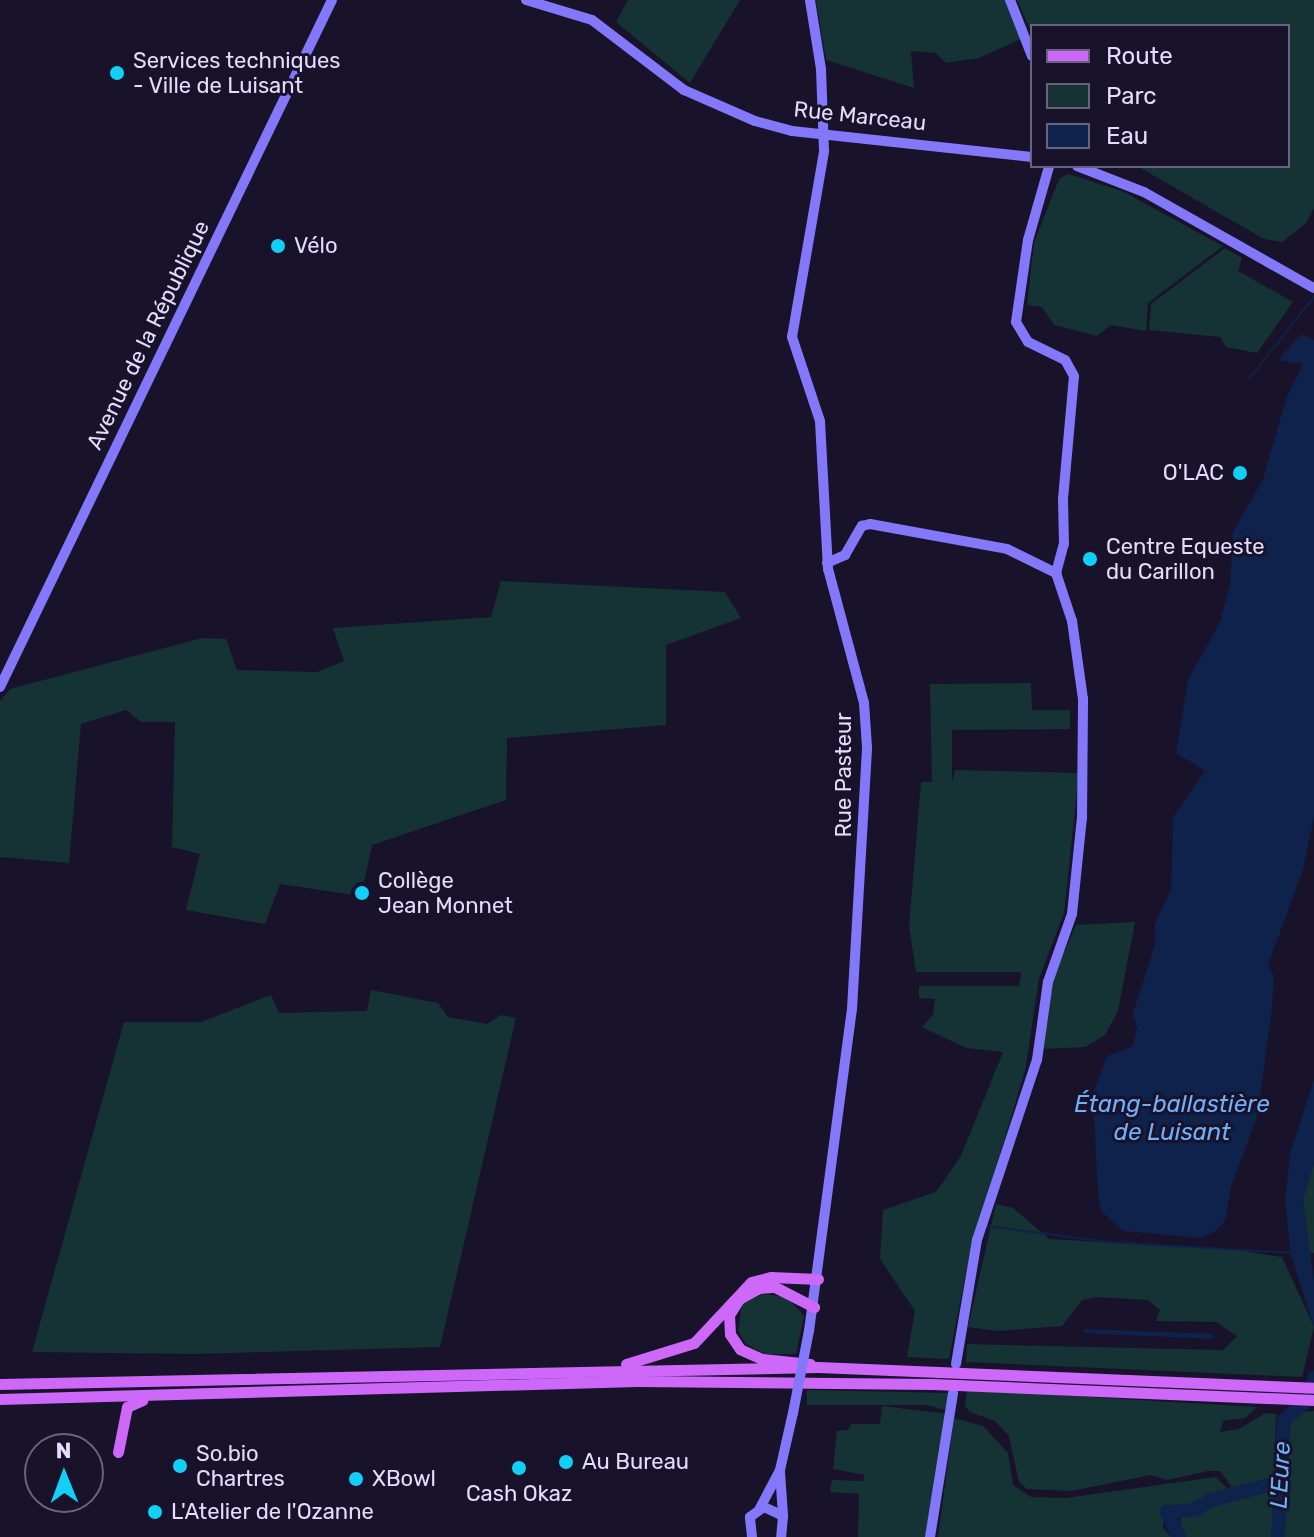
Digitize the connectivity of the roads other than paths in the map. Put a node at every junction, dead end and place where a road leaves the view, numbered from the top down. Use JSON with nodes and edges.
{"nodes":[{"id":1,"x":332,"y":0,"type":"edge"},
{"id":2,"x":526,"y":0,"type":"edge"},
{"id":3,"x":810,"y":0,"type":"edge"},
{"id":4,"x":1010,"y":0,"type":"edge"},
{"id":5,"x":1030,"y":51,"type":"edge"},
{"id":6,"x":824,"y":134,"type":"junction"},
{"id":7,"x":1030,"y":157,"type":"edge"},
{"id":8,"x":1049,"y":168,"type":"edge"},
{"id":9,"x":1082,"y":168,"type":"edge"},
{"id":10,"x":1314,"y":287,"type":"edge"},
{"id":11,"x":827,"y":563,"type":"junction"},
{"id":12,"x":1056,"y":573,"type":"junction"},
{"id":13,"x":0,"y":687,"type":"edge"},
{"id":14,"x":818,"y":1279,"type":"junction"},
{"id":15,"x":814,"y":1307,"type":"junction"},
{"id":16,"x":956,"y":1364,"type":"dead end"},
{"id":17,"x":818,"y":1367,"type":"junction"},
{"id":18,"x":603,"y":1368,"type":"junction"},
{"id":19,"x":0,"y":1384,"type":"edge"},
{"id":20,"x":1314,"y":1388,"type":"edge"},
{"id":21,"x":1233,"y":1391,"type":"junction"},
{"id":22,"x":953,"y":1393,"type":"dead end"},
{"id":23,"x":160,"y":1395,"type":"junction"},
{"id":24,"x":0,"y":1399,"type":"edge"},
{"id":25,"x":1314,"y":1400,"type":"edge"},
{"id":26,"x":118,"y":1452,"type":"dead end"},
{"id":27,"x":780,"y":1470,"type":"junction"},
{"id":28,"x":760,"y":1508,"type":"junction"},
{"id":29,"x":783,"y":1516,"type":"junction"},
{"id":30,"x":751,"y":1536,"type":"edge"},
{"id":31,"x":781,"y":1537,"type":"edge"},
{"id":32,"x":930,"y":1537,"type":"edge"}],
"edges":[{"from":1,"to":13,"type":"street","name":"Avenue de la République"},
{"from":2,"to":6,"type":"street","name":"Rue Marceau"},
{"from":3,"to":6,"type":"street","name":"Rue Pasteur"},
{"from":4,"to":5,"type":"street"},
{"from":6,"to":7,"type":"street","name":"Rue Marceau"},
{"from":6,"to":11,"type":"street","name":"Rue Pasteur"},
{"from":8,"to":12,"type":"street"},
{"from":9,"to":10,"type":"street"},
{"from":11,"to":12,"type":"street"},
{"from":11,"to":14,"type":"street","name":"Rue Pasteur"},
{"from":12,"to":16,"type":"street"},
{"from":14,"to":15,"type":"street","name":"Rue Pasteur"},
{"from":14,"to":18,"type":"main road"},
{"from":15,"to":17,"type":"main road"},
{"from":15,"to":27,"type":"street","name":"Rue Pasteur","bridge":true},
{"from":17,"to":18,"type":"main road"},
{"from":17,"to":21,"type":"main road"},
{"from":18,"to":19,"type":"main road"},
{"from":20,"to":21,"type":"main road"},
{"from":21,"to":23,"type":"main road"},
{"from":21,"to":25,"type":"main road"},
{"from":22,"to":32,"type":"street"},
{"from":23,"to":24,"type":"main road"},
{"from":23,"to":26,"type":"main road"},
{"from":27,"to":28,"type":"street"},
{"from":27,"to":29,"type":"street"},
{"from":28,"to":29,"type":"street"},
{"from":28,"to":30,"type":"street"},
{"from":29,"to":31,"type":"street"}]}
